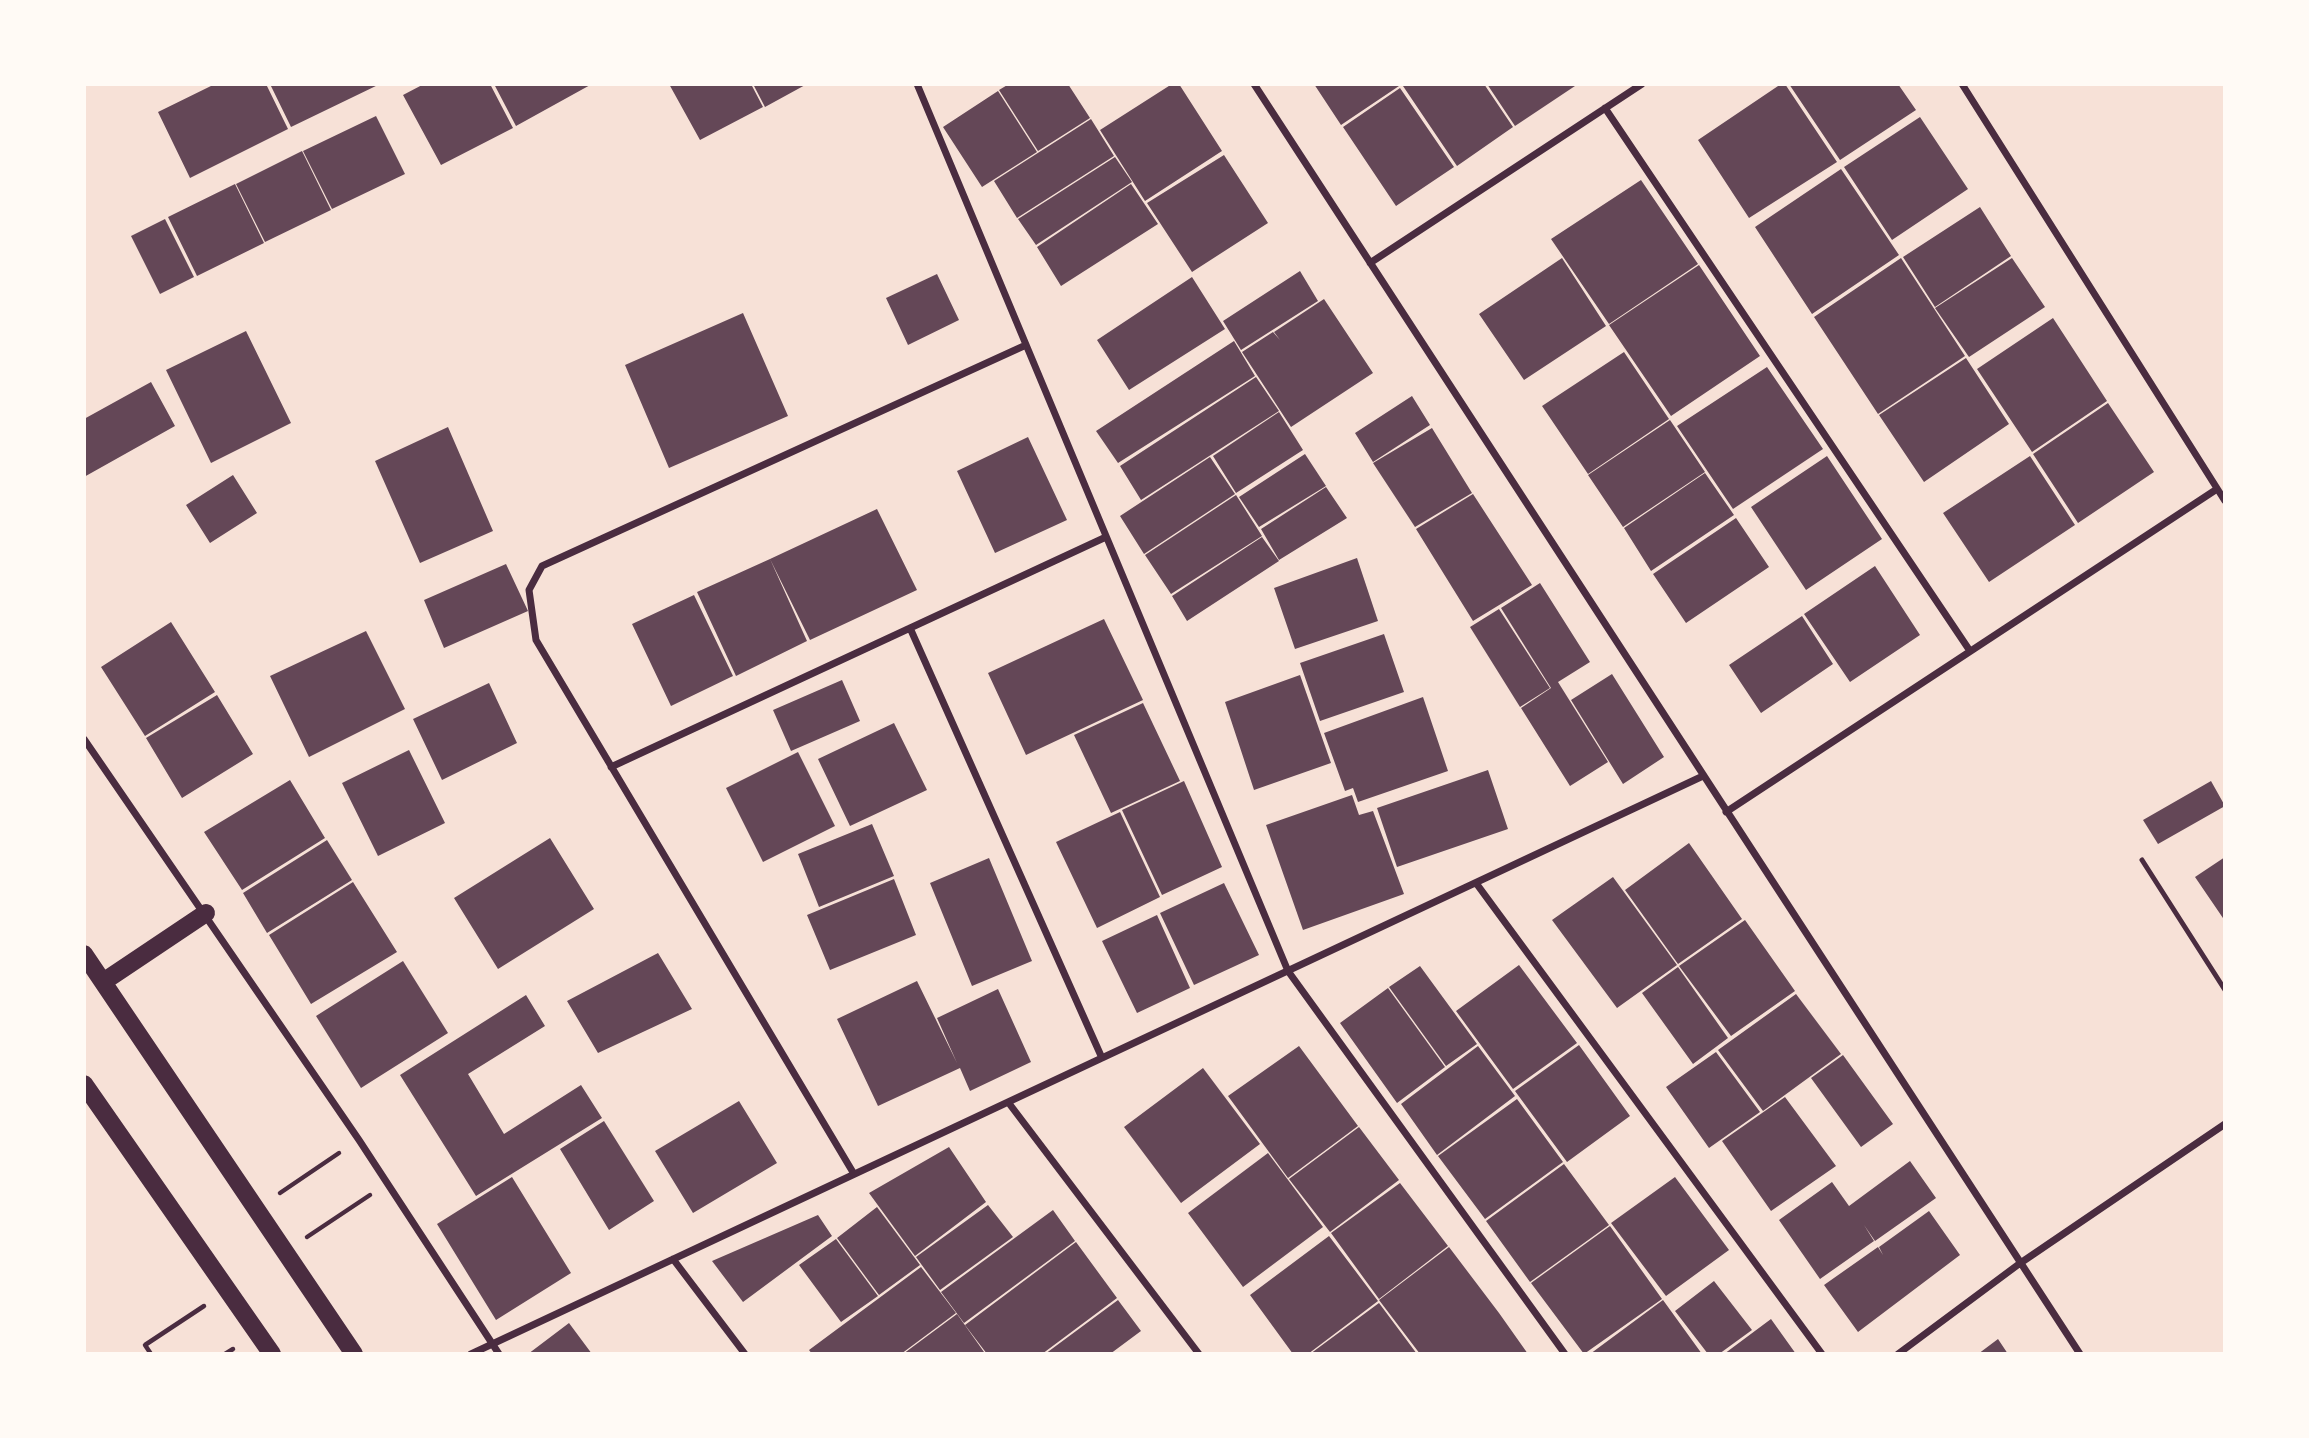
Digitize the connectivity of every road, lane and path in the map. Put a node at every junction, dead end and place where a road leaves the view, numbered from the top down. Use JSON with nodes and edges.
{"nodes":[{"id":1,"x":917,"y":84,"type":"edge"},
{"id":2,"x":1254,"y":84,"type":"edge"},
{"id":3,"x":1642,"y":84,"type":"edge"},
{"id":4,"x":1962,"y":84,"type":"edge"},
{"id":5,"x":1605,"y":108,"type":"junction"},
{"id":6,"x":1370,"y":263,"type":"junction"},
{"id":7,"x":1026,"y":345,"type":"junction"},
{"id":8,"x":2217,"y":489,"type":"junction"},
{"id":9,"x":2225,"y":502,"type":"edge"},
{"id":10,"x":1106,"y":537,"type":"junction"},
{"id":11,"x":910,"y":628,"type":"junction"},
{"id":12,"x":1970,"y":652,"type":"junction"},
{"id":13,"x":84,"y":739,"type":"edge"},
{"id":14,"x":611,"y":767,"type":"junction"},
{"id":15,"x":1703,"y":776,"type":"junction"},
{"id":16,"x":1726,"y":812,"type":"junction"},
{"id":17,"x":2142,"y":860,"type":"dead end"},
{"id":18,"x":1476,"y":883,"type":"junction"},
{"id":19,"x":205,"y":913,"type":"junction"},
{"id":20,"x":84,"y":954,"type":"edge"},
{"id":21,"x":1288,"y":971,"type":"junction"},
{"id":22,"x":103,"y":982,"type":"junction"},
{"id":23,"x":2225,"y":990,"type":"edge"},
{"id":24,"x":1102,"y":1058,"type":"junction"},
{"id":25,"x":84,"y":1084,"type":"edge"},
{"id":26,"x":1008,"y":1102,"type":"junction"},
{"id":27,"x":2225,"y":1124,"type":"edge"},
{"id":28,"x":359,"y":1140,"type":"junction"},
{"id":29,"x":854,"y":1174,"type":"junction"},
{"id":30,"x":371,"y":1195,"type":"dead end"},
{"id":31,"x":256,"y":1209,"type":"junction"},
{"id":32,"x":303,"y":1240,"type":"dead end"},
{"id":33,"x":673,"y":1259,"type":"junction"},
{"id":34,"x":2019,"y":1264,"type":"junction"},
{"id":35,"x":213,"y":1300,"type":"dead end"},
{"id":36,"x":492,"y":1344,"type":"junction"},
{"id":37,"x":151,"y":1354,"type":"edge"},
{"id":38,"x":272,"y":1354,"type":"edge"},
{"id":39,"x":354,"y":1354,"type":"edge"},
{"id":40,"x":471,"y":1354,"type":"edge"},
{"id":41,"x":499,"y":1354,"type":"edge"},
{"id":42,"x":745,"y":1354,"type":"edge"},
{"id":43,"x":1199,"y":1354,"type":"edge"},
{"id":44,"x":1565,"y":1354,"type":"edge"},
{"id":45,"x":1822,"y":1354,"type":"edge"},
{"id":46,"x":1898,"y":1354,"type":"edge"},
{"id":47,"x":2080,"y":1354,"type":"edge"}],
"edges":[{"from":1,"to":7,"type":"street"},
{"from":2,"to":6,"type":"street"},
{"from":3,"to":5,"type":"street"},
{"from":4,"to":8,"type":"street"},
{"from":5,"to":6,"type":"street"},
{"from":5,"to":12,"type":"street"},
{"from":6,"to":15,"type":"street"},
{"from":7,"to":10,"type":"street"},
{"from":7,"to":14,"type":"street"},
{"from":8,"to":9,"type":"street"},
{"from":8,"to":12,"type":"street"},
{"from":10,"to":11,"type":"street"},
{"from":10,"to":21,"type":"street"},
{"from":11,"to":14,"type":"street"},
{"from":11,"to":24,"type":"street"},
{"from":12,"to":16,"type":"street"},
{"from":13,"to":19,"type":"street"},
{"from":14,"to":29,"type":"street"},
{"from":15,"to":16,"type":"street"},
{"from":15,"to":18,"type":"street"},
{"from":16,"to":34,"type":"street"},
{"from":17,"to":23,"type":"lane"},
{"from":18,"to":21,"type":"street"},
{"from":18,"to":45,"type":"street"},
{"from":19,"to":22,"type":"main road"},
{"from":19,"to":28,"type":"street"},
{"from":20,"to":22,"type":"main road"},
{"from":21,"to":24,"type":"street"},
{"from":21,"to":44,"type":"street"},
{"from":22,"to":31,"type":"main road"},
{"from":24,"to":26,"type":"street"},
{"from":25,"to":38,"type":"main road"},
{"from":26,"to":29,"type":"street"},
{"from":26,"to":43,"type":"street"},
{"from":27,"to":34,"type":"street"},
{"from":28,"to":31,"type":"path"},
{"from":28,"to":36,"type":"street"},
{"from":29,"to":33,"type":"street"},
{"from":30,"to":32,"type":"path"},
{"from":31,"to":39,"type":"main road"},
{"from":33,"to":36,"type":"street"},
{"from":33,"to":42,"type":"street"},
{"from":34,"to":46,"type":"street"},
{"from":34,"to":47,"type":"street"},
{"from":35,"to":37,"type":"path"},
{"from":36,"to":40,"type":"street"},
{"from":36,"to":41,"type":"street"}]}
